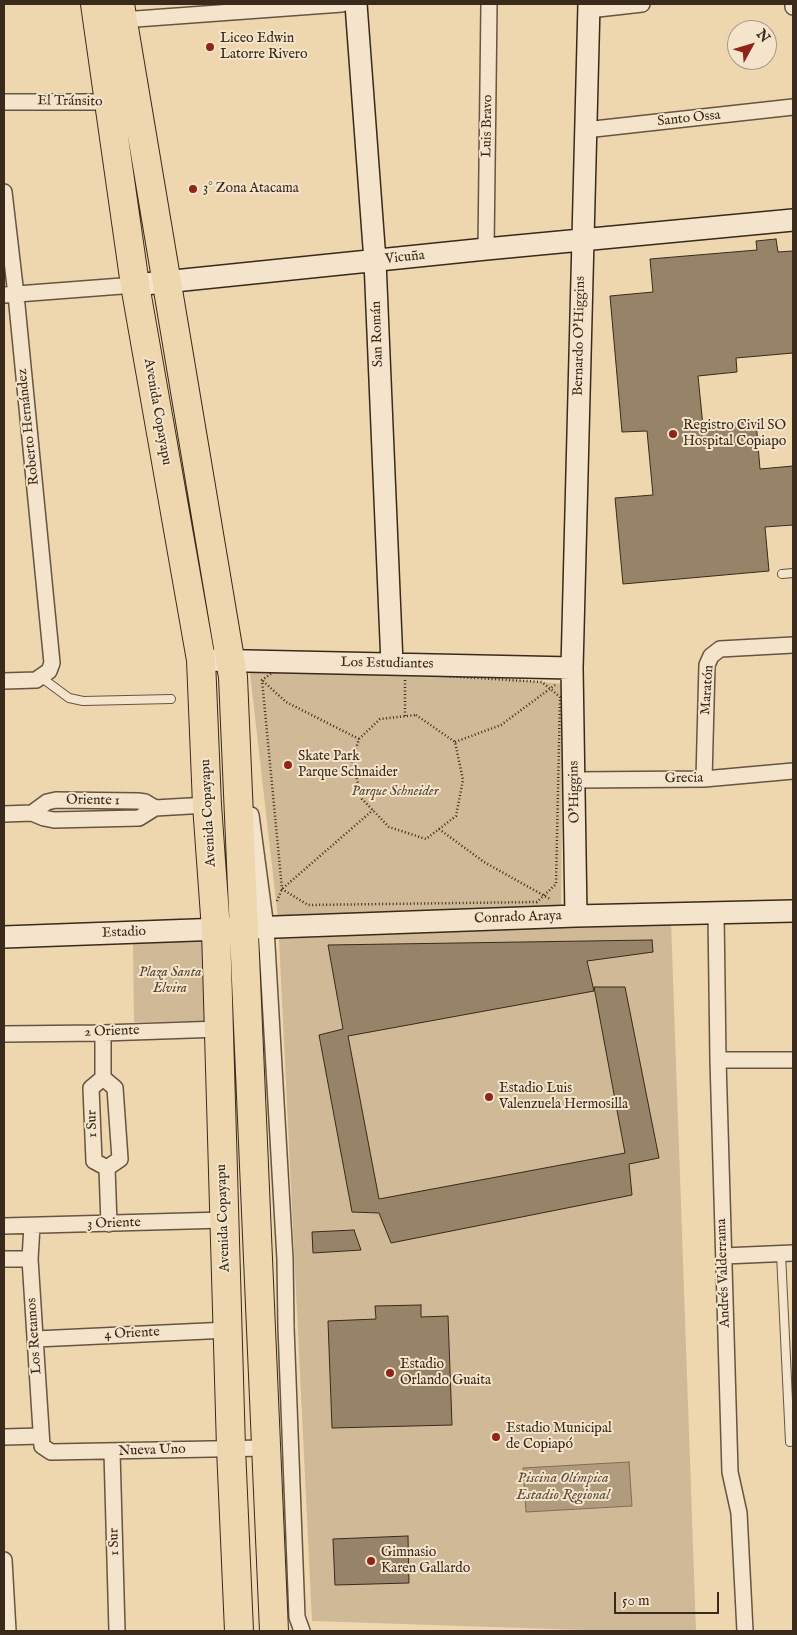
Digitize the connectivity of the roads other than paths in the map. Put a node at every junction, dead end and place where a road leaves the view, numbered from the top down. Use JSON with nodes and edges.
{"nodes":[{"id":1,"x":95,"y":4,"type":"edge"},
{"id":2,"x":342,"y":4,"type":"edge"},
{"id":3,"x":356,"y":4,"type":"edge"},
{"id":4,"x":489,"y":4,"type":"edge"},
{"id":5,"x":642,"y":4,"type":"edge"},
{"id":6,"x":589,"y":7,"type":"edge"},
{"id":7,"x":232,"y":8,"type":"edge"},
{"id":8,"x":121,"y":12,"type":"edge"},
{"id":9,"x":136,"y":100,"type":"junction"},
{"id":10,"x":4,"y":102,"type":"edge"},
{"id":11,"x":108,"y":103,"type":"junction"},
{"id":12,"x":793,"y":107,"type":"edge"},
{"id":13,"x":585,"y":130,"type":"junction"},
{"id":14,"x":4,"y":192,"type":"edge"},
{"id":15,"x":793,"y":220,"type":"edge"},
{"id":16,"x":127,"y":234,"type":"junction"},
{"id":17,"x":582,"y":240,"type":"junction"},
{"id":18,"x":486,"y":249,"type":"junction"},
{"id":19,"x":375,"y":261,"type":"junction"},
{"id":20,"x":166,"y":282,"type":"junction"},
{"id":21,"x":135,"y":285,"type":"junction"},
{"id":22,"x":10,"y":295,"type":"edge"},
{"id":23,"x":793,"y":573,"type":"edge"},
{"id":24,"x":782,"y":574,"type":"dead end"},
{"id":25,"x":793,"y":644,"type":"edge"},
{"id":26,"x":201,"y":660,"type":"junction"},
{"id":27,"x":572,"y":668,"type":"junction"},
{"id":28,"x":231,"y":669,"type":"junction"},
{"id":29,"x":399,"y":669,"type":"junction"},
{"id":30,"x":42,"y":678,"type":"junction"},
{"id":31,"x":4,"y":681,"type":"edge"},
{"id":32,"x":171,"y":699,"type":"dead end"},
{"id":33,"x":793,"y":771,"type":"edge"},
{"id":34,"x":704,"y":779,"type":"junction"},
{"id":35,"x":575,"y":780,"type":"junction"},
{"id":36,"x":207,"y":805,"type":"junction"},
{"id":37,"x":4,"y":814,"type":"edge"},
{"id":38,"x":793,"y":911,"type":"edge"},
{"id":39,"x":716,"y":913,"type":"junction"},
{"id":40,"x":576,"y":916,"type":"junction"},
{"id":41,"x":255,"y":929,"type":"junction"},
{"id":42,"x":216,"y":930,"type":"junction"},
{"id":43,"x":4,"y":937,"type":"edge"},
{"id":44,"x":220,"y":1029,"type":"junction"},
{"id":45,"x":103,"y":1033,"type":"junction"},
{"id":46,"x":4,"y":1034,"type":"edge"},
{"id":47,"x":718,"y":1060,"type":"junction"},
{"id":48,"x":793,"y":1060,"type":"edge"},
{"id":49,"x":103,"y":1078,"type":"junction"},
{"id":50,"x":107,"y":1168,"type":"junction"},
{"id":51,"x":224,"y":1220,"type":"junction"},
{"id":52,"x":109,"y":1224,"type":"junction"},
{"id":53,"x":4,"y":1226,"type":"edge"},
{"id":54,"x":32,"y":1226,"type":"junction"},
{"id":55,"x":787,"y":1254,"type":"edge"},
{"id":56,"x":724,"y":1256,"type":"junction"},
{"id":57,"x":4,"y":1259,"type":"edge"},
{"id":58,"x":30,"y":1259,"type":"junction"},
{"id":59,"x":286,"y":1327,"type":"junction"},
{"id":60,"x":228,"y":1330,"type":"junction"},
{"id":61,"x":36,"y":1339,"type":"junction"},
{"id":62,"x":4,"y":1437,"type":"edge"},
{"id":63,"x":265,"y":1440,"type":"junction"},
{"id":64,"x":42,"y":1441,"type":"junction"},
{"id":65,"x":790,"y":1442,"type":"dead end"},
{"id":66,"x":231,"y":1448,"type":"junction"},
{"id":67,"x":112,"y":1452,"type":"junction"},
{"id":68,"x":4,"y":1560,"type":"edge"},
{"id":69,"x":8,"y":1631,"type":"edge"},
{"id":70,"x":117,"y":1631,"type":"edge"},
{"id":71,"x":239,"y":1631,"type":"edge"},
{"id":72,"x":274,"y":1631,"type":"edge"},
{"id":73,"x":302,"y":1631,"type":"edge"},
{"id":74,"x":745,"y":1631,"type":"edge"}],
"edges":[{"from":1,"to":11,"type":"highway","name":"Avenida Copayapu"},
{"from":2,"to":7,"type":"street"},
{"from":3,"to":19,"type":"street","name":"San Román"},
{"from":4,"to":18,"type":"street","name":"Luis Bravo"},
{"from":5,"to":6,"type":"street"},
{"from":6,"to":13,"type":"street","name":"Bernardo O'Higgins"},
{"from":7,"to":8,"type":"street"},
{"from":8,"to":9,"type":"highway","name":"Avenida Copayapu"},
{"from":9,"to":11,"type":"street","name":"El Tránsito"},
{"from":9,"to":20,"type":"highway","name":"Avenida Copayapu"},
{"from":10,"to":11,"type":"street","name":"El Tránsito"},
{"from":11,"to":16,"type":"highway","name":"Avenida Copayapu"},
{"from":12,"to":13,"type":"street","name":"Santo Ossa"},
{"from":13,"to":17,"type":"street","name":"Bernardo O'Higgins"},
{"from":14,"to":22,"type":"street","name":"Roberto Hernández"},
{"from":15,"to":17,"type":"street","name":"Vicuña"},
{"from":16,"to":20,"type":"highway"},
{"from":16,"to":21,"type":"highway","name":"Avenida Copayapu"},
{"from":17,"to":18,"type":"street","name":"Vicuña"},
{"from":17,"to":27,"type":"street","name":"Bernardo O'Higgins"},
{"from":18,"to":19,"type":"street","name":"Vicuña"},
{"from":19,"to":20,"type":"street","name":"Vicuña"},
{"from":19,"to":29,"type":"street","name":"San Román"},
{"from":20,"to":21,"type":"street","name":"Vicuña"},
{"from":20,"to":28,"type":"highway","name":"Avenida Copayapu"},
{"from":21,"to":22,"type":"street","name":"Vicuña"},
{"from":21,"to":26,"type":"highway","name":"Avenida Copayapu"},
{"from":22,"to":30,"type":"street","name":"Roberto Hernández"},
{"from":23,"to":24,"type":"lane"},
{"from":25,"to":34,"type":"street","name":"Maratón"},
{"from":26,"to":28,"type":"street","name":"Los Estudiantes"},
{"from":26,"to":36,"type":"highway","name":"Avenida Copayapu"},
{"from":27,"to":29,"type":"street","name":"Los Estudiantes"},
{"from":27,"to":35,"type":"street","name":"O'Higgins"},
{"from":28,"to":29,"type":"street","name":"Los Estudiantes"},
{"from":28,"to":41,"type":"highway","name":"Avenida Copayapu"},
{"from":30,"to":31,"type":"street"},
{"from":30,"to":32,"type":"lane"},
{"from":33,"to":34,"type":"street","name":"Grecia"},
{"from":34,"to":35,"type":"street","name":"Grecia"},
{"from":35,"to":40,"type":"street","name":"O'Higgins"},
{"from":36,"to":37,"type":"street","name":"Oriente 1"},
{"from":36,"to":42,"type":"highway","name":"Avenida Copayapu"},
{"from":38,"to":39,"type":"street","name":"Conrado Araya"},
{"from":39,"to":40,"type":"street","name":"Conrado Araya"},
{"from":39,"to":47,"type":"street","name":"Andrés Valderrama"},
{"from":40,"to":41,"type":"street","name":"Conrado Araya"},
{"from":41,"to":42,"type":"street","name":"Estadio"},
{"from":41,"to":59,"type":"street","name":"Avenida Copayapu"},
{"from":41,"to":63,"type":"highway","name":"Avenida Copayapu"},
{"from":42,"to":43,"type":"street","name":"Estadio"},
{"from":42,"to":44,"type":"highway","name":"Avenida Copayapu"},
{"from":44,"to":45,"type":"street","name":"2 Oriente"},
{"from":44,"to":51,"type":"highway","name":"Avenida Copayapu"},
{"from":45,"to":46,"type":"street","name":"2 Oriente"},
{"from":45,"to":49,"type":"street"},
{"from":47,"to":48,"type":"street"},
{"from":47,"to":56,"type":"street","name":"Andrés Valderrama"},
{"from":49,"to":50,"type":"street","name":"1 Sur"},
{"from":49,"to":50,"type":"street","name":"1 Sur"},
{"from":50,"to":52,"type":"street"},
{"from":51,"to":52,"type":"street","name":"3 Oriente"},
{"from":51,"to":60,"type":"highway","name":"Avenida Copayapu"},
{"from":52,"to":54,"type":"street","name":"3 Oriente"},
{"from":53,"to":54,"type":"street","name":"3 Oriente"},
{"from":54,"to":58,"type":"street","name":"Los Retamos"},
{"from":55,"to":56,"type":"street"},
{"from":55,"to":65,"type":"lane"},
{"from":56,"to":74,"type":"street","name":"Andrés Valderrama"},
{"from":57,"to":58,"type":"street"},
{"from":58,"to":61,"type":"street","name":"Los Retamos"},
{"from":59,"to":63,"type":"street","name":"Avenida Copayapu"},
{"from":59,"to":73,"type":"street","name":"Avenida Copayapu"},
{"from":60,"to":61,"type":"street","name":"4 Oriente"},
{"from":60,"to":66,"type":"highway","name":"Avenida Copayapu"},
{"from":61,"to":64,"type":"street","name":"Los Retamos"},
{"from":62,"to":64,"type":"street","name":"Nueva Uno"},
{"from":63,"to":66,"type":"street","name":"Nueva Uno"},
{"from":63,"to":72,"type":"highway","name":"Avenida Copayapu"},
{"from":64,"to":67,"type":"street","name":"Nueva Uno"},
{"from":66,"to":67,"type":"street","name":"Nueva Uno"},
{"from":66,"to":71,"type":"highway","name":"Avenida Copayapu"},
{"from":67,"to":70,"type":"street","name":"1 Sur"},
{"from":68,"to":69,"type":"street"}]}
